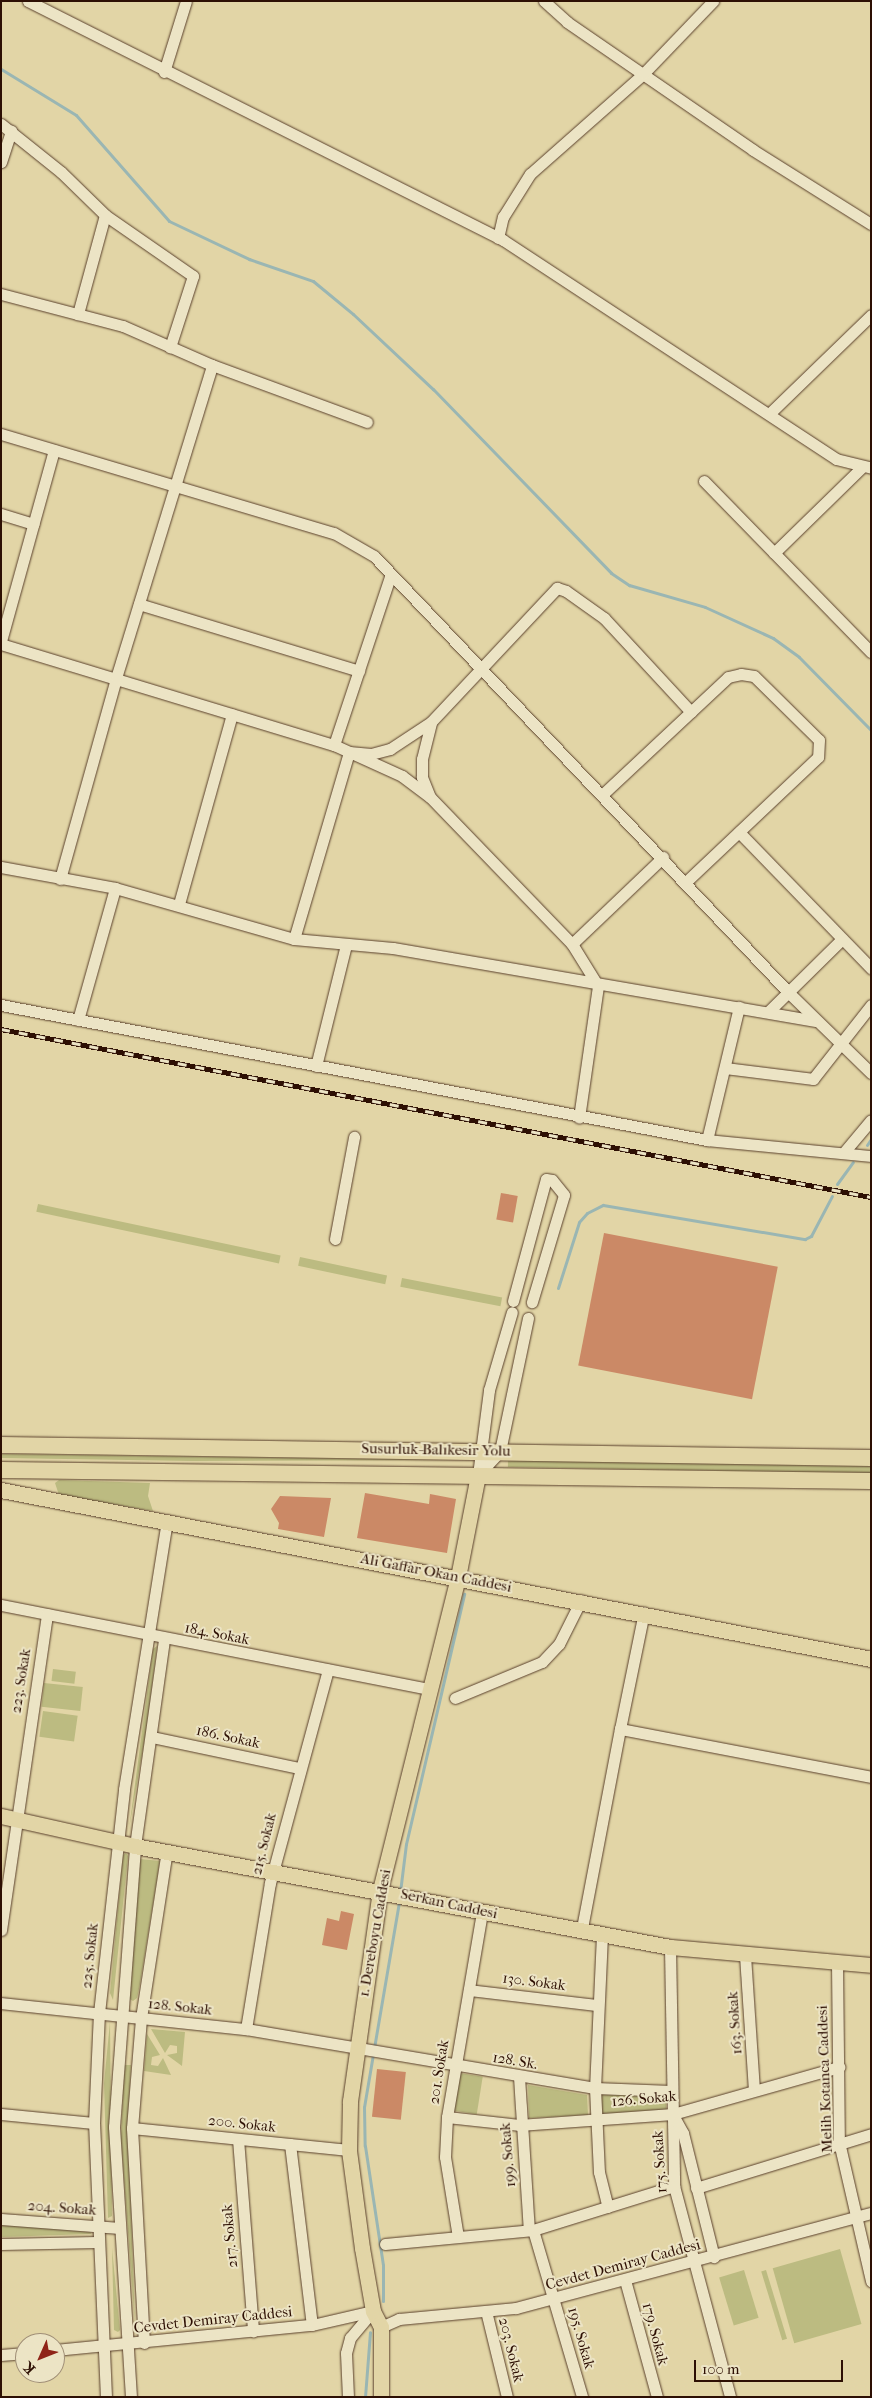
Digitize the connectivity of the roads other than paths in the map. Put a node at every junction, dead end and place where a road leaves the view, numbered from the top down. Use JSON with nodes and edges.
{"nodes":[{"id":1,"x":28,"y":1,"type":"edge"},
{"id":2,"x":186,"y":1,"type":"edge"},
{"id":3,"x":544,"y":1,"type":"edge"},
{"id":4,"x":713,"y":1,"type":"edge"},
{"id":5,"x":164,"y":72,"type":"junction"},
{"id":6,"x":644,"y":73,"type":"junction"},
{"id":7,"x":1,"y":124,"type":"edge"},
{"id":8,"x":11,"y":131,"type":"junction"},
{"id":9,"x":1,"y":162,"type":"edge"},
{"id":10,"x":105,"y":215,"type":"junction"},
{"id":11,"x":871,"y":224,"type":"edge"},
{"id":12,"x":498,"y":238,"type":"junction"},
{"id":13,"x":1,"y":294,"type":"edge"},
{"id":14,"x":78,"y":314,"type":"junction"},
{"id":15,"x":871,"y":314,"type":"edge"},
{"id":16,"x":170,"y":347,"type":"junction"},
{"id":17,"x":212,"y":365,"type":"junction"},
{"id":18,"x":770,"y":413,"type":"junction"},
{"id":19,"x":367,"y":422,"type":"dead end"},
{"id":20,"x":1,"y":434,"type":"edge"},
{"id":21,"x":54,"y":450,"type":"junction"},
{"id":22,"x":867,"y":467,"type":"edge"},
{"id":23,"x":704,"y":481,"type":"dead end"},
{"id":24,"x":175,"y":485,"type":"junction"},
{"id":25,"x":1,"y":514,"type":"edge"},
{"id":26,"x":34,"y":524,"type":"junction"},
{"id":27,"x":774,"y":553,"type":"junction"},
{"id":28,"x":391,"y":574,"type":"junction"},
{"id":29,"x":139,"y":604,"type":"junction"},
{"id":30,"x":1,"y":642,"type":"edge"},
{"id":31,"x":871,"y":652,"type":"edge"},
{"id":32,"x":482,"y":668,"type":"junction"},
{"id":33,"x":358,"y":671,"type":"junction"},
{"id":34,"x":116,"y":678,"type":"junction"},
{"id":35,"x":691,"y":712,"type":"junction"},
{"id":36,"x":232,"y":714,"type":"junction"},
{"id":37,"x":431,"y":722,"type":"junction"},
{"id":38,"x":334,"y":744,"type":"junction"},
{"id":39,"x":349,"y":752,"type":"junction"},
{"id":40,"x":603,"y":794,"type":"junction"},
{"id":41,"x":430,"y":797,"type":"junction"},
{"id":42,"x":739,"y":832,"type":"junction"},
{"id":43,"x":663,"y":858,"type":"junction"},
{"id":44,"x":1,"y":867,"type":"edge"},
{"id":45,"x":60,"y":878,"type":"junction"},
{"id":46,"x":686,"y":882,"type":"junction"},
{"id":47,"x":115,"y":888,"type":"junction"},
{"id":48,"x":179,"y":904,"type":"junction"},
{"id":49,"x":294,"y":939,"type":"junction"},
{"id":50,"x":842,"y":939,"type":"junction"},
{"id":51,"x":572,"y":944,"type":"junction"},
{"id":52,"x":346,"y":945,"type":"junction"},
{"id":53,"x":871,"y":968,"type":"edge"},
{"id":54,"x":598,"y":986,"type":"junction"},
{"id":55,"x":788,"y":992,"type":"junction"},
{"id":56,"x":1,"y":1005,"type":"edge"},
{"id":57,"x":871,"y":1005,"type":"edge"},
{"id":58,"x":739,"y":1007,"type":"junction"},
{"id":59,"x":768,"y":1012,"type":"junction"},
{"id":60,"x":78,"y":1020,"type":"junction"},
{"id":61,"x":816,"y":1021,"type":"junction"},
{"id":62,"x":840,"y":1043,"type":"junction"},
{"id":63,"x":316,"y":1066,"type":"junction"},
{"id":64,"x":724,"y":1068,"type":"junction"},
{"id":65,"x":871,"y":1073,"type":"edge"},
{"id":66,"x":579,"y":1118,"type":"junction"},
{"id":67,"x":871,"y":1120,"type":"edge"},
{"id":68,"x":354,"y":1137,"type":"dead end"},
{"id":69,"x":707,"y":1140,"type":"junction"},
{"id":70,"x":845,"y":1151,"type":"junction"},
{"id":71,"x":871,"y":1156,"type":"edge"},
{"id":72,"x":335,"y":1239,"type":"dead end"},
{"id":73,"x":532,"y":1302,"type":"junction"},
{"id":74,"x":513,"y":1307,"type":"junction"},
{"id":75,"x":528,"y":1318,"type":"junction"},
{"id":76,"x":1,"y":1445,"type":"edge"},
{"id":77,"x":479,"y":1450,"type":"junction"},
{"id":78,"x":500,"y":1451,"type":"junction"},
{"id":79,"x":871,"y":1458,"type":"edge"},
{"id":80,"x":1,"y":1470,"type":"edge"},
{"id":81,"x":478,"y":1475,"type":"junction"},
{"id":82,"x":871,"y":1481,"type":"edge"},
{"id":83,"x":1,"y":1490,"type":"edge"},
{"id":84,"x":167,"y":1522,"type":"junction"},
{"id":85,"x":458,"y":1576,"type":"junction"},
{"id":86,"x":581,"y":1600,"type":"junction"},
{"id":87,"x":1,"y":1604,"type":"edge"},
{"id":88,"x":644,"y":1612,"type":"junction"},
{"id":89,"x":46,"y":1614,"type":"junction"},
{"id":90,"x":149,"y":1636,"type":"junction"},
{"id":91,"x":164,"y":1640,"type":"junction"},
{"id":92,"x":871,"y":1659,"type":"edge"},
{"id":93,"x":328,"y":1670,"type":"junction"},
{"id":94,"x":428,"y":1689,"type":"junction"},
{"id":95,"x":455,"y":1698,"type":"dead end"},
{"id":96,"x":620,"y":1728,"type":"junction"},
{"id":97,"x":152,"y":1736,"type":"junction"},
{"id":98,"x":299,"y":1768,"type":"junction"},
{"id":99,"x":871,"y":1778,"type":"edge"},
{"id":100,"x":8,"y":1817,"type":"edge"},
{"id":101,"x":118,"y":1842,"type":"junction"},
{"id":102,"x":135,"y":1846,"type":"junction"},
{"id":103,"x":167,"y":1850,"type":"junction"},
{"id":104,"x":273,"y":1869,"type":"junction"},
{"id":105,"x":380,"y":1890,"type":"junction"},
{"id":106,"x":482,"y":1912,"type":"junction"},
{"id":107,"x":582,"y":1928,"type":"junction"},
{"id":108,"x":1,"y":1930,"type":"edge"},
{"id":109,"x":602,"y":1935,"type":"junction"},
{"id":110,"x":670,"y":1947,"type":"junction"},
{"id":111,"x":745,"y":1955,"type":"junction"},
{"id":112,"x":837,"y":1962,"type":"junction"},
{"id":113,"x":871,"y":1965,"type":"edge"},
{"id":114,"x":469,"y":1990,"type":"junction"},
{"id":115,"x":1,"y":2003,"type":"edge"},
{"id":116,"x":597,"y":2005,"type":"junction"},
{"id":117,"x":99,"y":2013,"type":"junction"},
{"id":118,"x":121,"y":2015,"type":"junction"},
{"id":119,"x":141,"y":2018,"type":"junction"},
{"id":120,"x":246,"y":2029,"type":"junction"},
{"id":121,"x":369,"y":2049,"type":"junction"},
{"id":122,"x":455,"y":2067,"type":"junction"},
{"id":123,"x":839,"y":2067,"type":"junction"},
{"id":124,"x":519,"y":2077,"type":"junction"},
{"id":125,"x":595,"y":2088,"type":"junction"},
{"id":126,"x":754,"y":2089,"type":"junction"},
{"id":127,"x":672,"y":2090,"type":"junction"},
{"id":128,"x":1,"y":2114,"type":"edge"},
{"id":129,"x":673,"y":2114,"type":"junction"},
{"id":130,"x":447,"y":2117,"type":"junction"},
{"id":131,"x":597,"y":2118,"type":"junction"},
{"id":132,"x":94,"y":2123,"type":"junction"},
{"id":133,"x":519,"y":2125,"type":"junction"},
{"id":134,"x":132,"y":2128,"type":"junction"},
{"id":135,"x":871,"y":2134,"type":"edge"},
{"id":136,"x":238,"y":2138,"type":"junction"},
{"id":137,"x":839,"y":2142,"type":"junction"},
{"id":138,"x":290,"y":2144,"type":"junction"},
{"id":139,"x":349,"y":2150,"type":"junction"},
{"id":140,"x":674,"y":2186,"type":"junction"},
{"id":141,"x":696,"y":2188,"type":"junction"},
{"id":142,"x":608,"y":2207,"type":"junction"},
{"id":143,"x":871,"y":2213,"type":"edge"},
{"id":144,"x":855,"y":2218,"type":"junction"},
{"id":145,"x":1,"y":2219,"type":"edge"},
{"id":146,"x":97,"y":2225,"type":"junction"},
{"id":147,"x":120,"y":2228,"type":"junction"},
{"id":148,"x":531,"y":2230,"type":"junction"},
{"id":149,"x":458,"y":2237,"type":"junction"},
{"id":150,"x":97,"y":2242,"type":"junction"},
{"id":151,"x":1,"y":2244,"type":"edge"},
{"id":152,"x":385,"y":2244,"type":"dead end"},
{"id":153,"x":714,"y":2257,"type":"junction"},
{"id":154,"x":696,"y":2262,"type":"junction"},
{"id":155,"x":624,"y":2280,"type":"junction"},
{"id":156,"x":871,"y":2281,"type":"edge"},
{"id":157,"x":554,"y":2298,"type":"junction"},
{"id":158,"x":373,"y":2311,"type":"junction"},
{"id":159,"x":486,"y":2311,"type":"junction"},
{"id":160,"x":312,"y":2324,"type":"junction"},
{"id":161,"x":381,"y":2327,"type":"junction"},
{"id":162,"x":253,"y":2331,"type":"junction"},
{"id":163,"x":144,"y":2343,"type":"junction"},
{"id":164,"x":128,"y":2344,"type":"junction"},
{"id":165,"x":102,"y":2346,"type":"junction"},
{"id":166,"x":65,"y":2349,"type":"edge"},
{"id":167,"x":15,"y":2354,"type":"edge"},
{"id":168,"x":1,"y":2355,"type":"edge"},
{"id":169,"x":106,"y":2397,"type":"edge"},
{"id":170,"x":131,"y":2397,"type":"edge"},
{"id":171,"x":348,"y":2397,"type":"edge"},
{"id":172,"x":381,"y":2397,"type":"edge"},
{"id":173,"x":507,"y":2397,"type":"edge"},
{"id":174,"x":582,"y":2397,"type":"edge"},
{"id":175,"x":657,"y":2397,"type":"edge"},
{"id":176,"x":730,"y":2397,"type":"edge"}],
"edges":[{"from":1,"to":5,"type":"street"},
{"from":2,"to":5,"type":"street"},
{"from":3,"to":6,"type":"street"},
{"from":4,"to":6,"type":"street"},
{"from":5,"to":12,"type":"street"},
{"from":6,"to":11,"type":"street"},
{"from":6,"to":12,"type":"street"},
{"from":7,"to":8,"type":"street"},
{"from":8,"to":9,"type":"street"},
{"from":8,"to":10,"type":"street"},
{"from":10,"to":14,"type":"street"},
{"from":10,"to":16,"type":"street"},
{"from":12,"to":18,"type":"street"},
{"from":13,"to":14,"type":"street"},
{"from":14,"to":16,"type":"street"},
{"from":15,"to":18,"type":"street"},
{"from":16,"to":17,"type":"street"},
{"from":17,"to":19,"type":"street"},
{"from":17,"to":24,"type":"street"},
{"from":18,"to":22,"type":"street"},
{"from":20,"to":21,"type":"street"},
{"from":21,"to":24,"type":"street"},
{"from":21,"to":26,"type":"street"},
{"from":22,"to":27,"type":"street"},
{"from":23,"to":27,"type":"street"},
{"from":24,"to":28,"type":"street"},
{"from":24,"to":29,"type":"street"},
{"from":25,"to":26,"type":"street"},
{"from":26,"to":30,"type":"street"},
{"from":27,"to":31,"type":"street"},
{"from":28,"to":32,"type":"street"},
{"from":28,"to":33,"type":"street"},
{"from":29,"to":33,"type":"street"},
{"from":29,"to":34,"type":"street"},
{"from":30,"to":34,"type":"street"},
{"from":32,"to":35,"type":"street"},
{"from":32,"to":37,"type":"street"},
{"from":32,"to":40,"type":"street"},
{"from":33,"to":38,"type":"street"},
{"from":34,"to":36,"type":"street"},
{"from":34,"to":45,"type":"street"},
{"from":35,"to":40,"type":"street"},
{"from":35,"to":42,"type":"street"},
{"from":36,"to":38,"type":"street"},
{"from":36,"to":48,"type":"street"},
{"from":37,"to":39,"type":"street"},
{"from":37,"to":41,"type":"street"},
{"from":38,"to":39,"type":"street"},
{"from":39,"to":41,"type":"street"},
{"from":39,"to":49,"type":"street"},
{"from":40,"to":43,"type":"street"},
{"from":41,"to":51,"type":"street"},
{"from":42,"to":46,"type":"street"},
{"from":42,"to":50,"type":"street"},
{"from":43,"to":46,"type":"street"},
{"from":43,"to":51,"type":"street"},
{"from":44,"to":45,"type":"street"},
{"from":45,"to":47,"type":"street"},
{"from":46,"to":55,"type":"street"},
{"from":47,"to":48,"type":"street"},
{"from":47,"to":60,"type":"street"},
{"from":48,"to":49,"type":"street"},
{"from":49,"to":52,"type":"street"},
{"from":50,"to":53,"type":"street"},
{"from":50,"to":55,"type":"street"},
{"from":51,"to":54,"type":"street"},
{"from":52,"to":54,"type":"street"},
{"from":52,"to":63,"type":"street"},
{"from":54,"to":58,"type":"street"},
{"from":54,"to":66,"type":"street"},
{"from":55,"to":59,"type":"street"},
{"from":55,"to":61,"type":"street"},
{"from":56,"to":60,"type":"street"},
{"from":57,"to":62,"type":"street"},
{"from":58,"to":59,"type":"street"},
{"from":58,"to":64,"type":"street"},
{"from":59,"to":61,"type":"street"},
{"from":60,"to":63,"type":"street"},
{"from":61,"to":62,"type":"street"},
{"from":62,"to":64,"type":"street"},
{"from":62,"to":65,"type":"street"},
{"from":63,"to":66,"type":"street"},
{"from":64,"to":69,"type":"street"},
{"from":66,"to":69,"type":"street"},
{"from":67,"to":70,"type":"street"},
{"from":68,"to":72,"type":"street"},
{"from":69,"to":70,"type":"street"},
{"from":70,"to":71,"type":"street"},
{"from":73,"to":74,"type":"street"},
{"from":73,"to":74,"type":"street"},
{"from":73,"to":75,"type":"street"},
{"from":74,"to":75,"type":"street"},
{"from":74,"to":77,"type":"street"},
{"from":75,"to":78,"type":"street"},
{"from":76,"to":77,"type":"highway","name":"Susurluk-Balıkesir Yolu"},
{"from":77,"to":78,"type":"highway","name":"Susurluk-Balıkesir Yolu"},
{"from":77,"to":81,"type":"street"},
{"from":78,"to":79,"type":"highway","name":"Susurluk-Balıkesir Yolu"},
{"from":78,"to":81,"type":"street"},
{"from":80,"to":81,"type":"highway","name":"Susurluk-Balıkesir Yolu"},
{"from":81,"to":82,"type":"highway","name":"Susurluk-Balıkesir Yolu"},
{"from":81,"to":85,"type":"main road","name":"1. Dereboyu Caddesi"},
{"from":83,"to":84,"type":"main road","name":"Ali Gaffar Okan Caddesi"},
{"from":84,"to":85,"type":"main road","name":"Ali Gaffar Okan Caddesi"},
{"from":84,"to":90,"type":"street","name":"225. Sokak"},
{"from":85,"to":86,"type":"main road","name":"Ali Gaffar Okan Caddesi"},
{"from":85,"to":94,"type":"main road","name":"1. Dereboyu Caddesi"},
{"from":86,"to":88,"type":"main road","name":"Ali Gaffar Okan Caddesi"},
{"from":86,"to":95,"type":"street"},
{"from":87,"to":89,"type":"street","name":"184. Sokak"},
{"from":88,"to":92,"type":"main road","name":"Ali Gaffar Okan Caddesi"},
{"from":88,"to":96,"type":"street"},
{"from":89,"to":90,"type":"street","name":"184. Sokak"},
{"from":89,"to":100,"type":"street","name":"223. Sokak"},
{"from":90,"to":91,"type":"street","name":"184. Sokak"},
{"from":90,"to":101,"type":"street","name":"225. Sokak"},
{"from":91,"to":93,"type":"street","name":"184. Sokak"},
{"from":91,"to":97,"type":"street"},
{"from":93,"to":94,"type":"street","name":"184. Sokak"},
{"from":93,"to":98,"type":"street","name":"215. Sokak"},
{"from":94,"to":105,"type":"main road","name":"1. Dereboyu Caddesi"},
{"from":96,"to":99,"type":"street"},
{"from":96,"to":107,"type":"street"},
{"from":97,"to":98,"type":"street","name":"186. Sokak"},
{"from":97,"to":102,"type":"street"},
{"from":98,"to":104,"type":"street","name":"215. Sokak"},
{"from":100,"to":101,"type":"main road","name":"Serkan Caddesi"},
{"from":100,"to":108,"type":"street","name":"223. Sokak"},
{"from":101,"to":102,"type":"main road","name":"Serkan Caddesi"},
{"from":101,"to":117,"type":"street","name":"225. Sokak"},
{"from":102,"to":103,"type":"main road","name":"Serkan Caddesi"},
{"from":102,"to":118,"type":"street"},
{"from":103,"to":104,"type":"main road","name":"Serkan Caddesi"},
{"from":103,"to":119,"type":"street"},
{"from":104,"to":105,"type":"main road","name":"Serkan Caddesi"},
{"from":104,"to":120,"type":"street","name":"215. Sokak"},
{"from":105,"to":106,"type":"main road","name":"Serkan Caddesi"},
{"from":105,"to":121,"type":"main road","name":"1. Dereboyu Caddesi"},
{"from":106,"to":107,"type":"main road","name":"Serkan Caddesi"},
{"from":106,"to":114,"type":"street","name":"201. Sokak"},
{"from":107,"to":109,"type":"main road","name":"Serkan Caddesi"},
{"from":109,"to":110,"type":"main road","name":"Serkan Caddesi"},
{"from":109,"to":116,"type":"street"},
{"from":110,"to":111,"type":"main road","name":"Serkan Caddesi"},
{"from":110,"to":127,"type":"street","name":"175. Sokak"},
{"from":111,"to":112,"type":"main road","name":"Serkan Caddesi"},
{"from":111,"to":126,"type":"street","name":"163. Sokak"},
{"from":112,"to":113,"type":"main road","name":"Serkan Caddesi"},
{"from":112,"to":123,"type":"street","name":"Melih Kotanca Caddesi"},
{"from":114,"to":116,"type":"street","name":"130. Sokak"},
{"from":114,"to":122,"type":"street","name":"201. Sokak"},
{"from":115,"to":117,"type":"street","name":"128. Sokak"},
{"from":116,"to":125,"type":"street"},
{"from":117,"to":118,"type":"street","name":"128. Sokak"},
{"from":117,"to":132,"type":"street","name":"225. Sokak"},
{"from":118,"to":119,"type":"street","name":"128. Sokak"},
{"from":118,"to":147,"type":"street"},
{"from":119,"to":120,"type":"street","name":"128. Sokak"},
{"from":119,"to":134,"type":"street"},
{"from":120,"to":121,"type":"street","name":"128. Sokak"},
{"from":121,"to":122,"type":"street","name":"128. Sk."},
{"from":121,"to":139,"type":"main road","name":"1. Dereboyu Caddesi"},
{"from":122,"to":124,"type":"street","name":"128. Sk."},
{"from":122,"to":130,"type":"street","name":"201. Sokak"},
{"from":123,"to":126,"type":"street","name":"126. Sokak"},
{"from":123,"to":137,"type":"street","name":"Melih Kotanca Caddesi"},
{"from":124,"to":125,"type":"street","name":"128. Sk."},
{"from":124,"to":133,"type":"street","name":"199. Sokak"},
{"from":125,"to":127,"type":"street","name":"128. Sk."},
{"from":125,"to":131,"type":"street"},
{"from":126,"to":129,"type":"street","name":"126. Sokak"},
{"from":127,"to":129,"type":"street","name":"175. Sokak"},
{"from":128,"to":132,"type":"street"},
{"from":129,"to":131,"type":"street","name":"126. Sokak"},
{"from":129,"to":140,"type":"street","name":"175. Sokak"},
{"from":129,"to":141,"type":"street"},
{"from":130,"to":133,"type":"street","name":"126. Sokak"},
{"from":130,"to":149,"type":"street","name":"201. Sokak"},
{"from":131,"to":133,"type":"street","name":"126. Sokak"},
{"from":131,"to":142,"type":"street"},
{"from":132,"to":146,"type":"street","name":"225. Sokak"},
{"from":133,"to":148,"type":"street","name":"199. Sokak"},
{"from":134,"to":136,"type":"street","name":"200. Sokak"},
{"from":134,"to":163,"type":"street"},
{"from":135,"to":137,"type":"street"},
{"from":136,"to":138,"type":"street","name":"200. Sokak"},
{"from":136,"to":162,"type":"street","name":"217. Sokak"},
{"from":137,"to":141,"type":"street"},
{"from":137,"to":144,"type":"street","name":"Melih Kotanca Caddesi"},
{"from":138,"to":139,"type":"street","name":"200. Sokak"},
{"from":138,"to":160,"type":"street"},
{"from":139,"to":158,"type":"main road","name":"1. Dereboyu Caddesi"},
{"from":140,"to":142,"type":"street"},
{"from":140,"to":154,"type":"street","name":"175. Sokak"},
{"from":141,"to":153,"type":"street"},
{"from":142,"to":148,"type":"street"},
{"from":143,"to":144,"type":"street","name":"Cevdet Demiray Caddesi"},
{"from":144,"to":153,"type":"street","name":"Cevdet Demiray Caddesi"},
{"from":144,"to":156,"type":"street","name":"Melih Kotanca Caddesi"},
{"from":145,"to":146,"type":"street","name":"204. Sokak"},
{"from":146,"to":147,"type":"street","name":"204. Sokak"},
{"from":146,"to":150,"type":"street","name":"225. Sokak"},
{"from":147,"to":164,"type":"street"},
{"from":148,"to":149,"type":"street"},
{"from":148,"to":157,"type":"street","name":"195. Sokak"},
{"from":149,"to":152,"type":"street"},
{"from":150,"to":151,"type":"street"},
{"from":150,"to":165,"type":"street","name":"225. Sokak"},
{"from":153,"to":154,"type":"street","name":"Cevdet Demiray Caddesi"},
{"from":154,"to":155,"type":"street","name":"Cevdet Demiray Caddesi"},
{"from":154,"to":176,"type":"street","name":"175. Sokak"},
{"from":155,"to":157,"type":"street","name":"Cevdet Demiray Caddesi"},
{"from":155,"to":175,"type":"street","name":"179. Sokak"},
{"from":157,"to":159,"type":"street","name":"Cevdet Demiray Caddesi"},
{"from":157,"to":174,"type":"street","name":"195. Sokak"},
{"from":158,"to":160,"type":"street","name":"Cevdet Demiray Caddesi"},
{"from":158,"to":161,"type":"main road","name":"1. Dereboyu Caddesi"},
{"from":158,"to":171,"type":"street"},
{"from":159,"to":161,"type":"street","name":"Cevdet Demiray Caddesi"},
{"from":159,"to":173,"type":"street","name":"203. Sokak"},
{"from":160,"to":162,"type":"street","name":"Cevdet Demiray Caddesi"},
{"from":161,"to":172,"type":"main road","name":"1. Dereboyu Caddesi"},
{"from":162,"to":163,"type":"street","name":"Cevdet Demiray Caddesi"},
{"from":163,"to":164,"type":"street","name":"Cevdet Demiray Caddesi"},
{"from":164,"to":165,"type":"street","name":"Cevdet Demiray Caddesi"},
{"from":164,"to":170,"type":"street"},
{"from":165,"to":166,"type":"street","name":"Cevdet Demiray Caddesi"},
{"from":165,"to":169,"type":"street","name":"225. Sokak"},
{"from":167,"to":168,"type":"street"}]}
